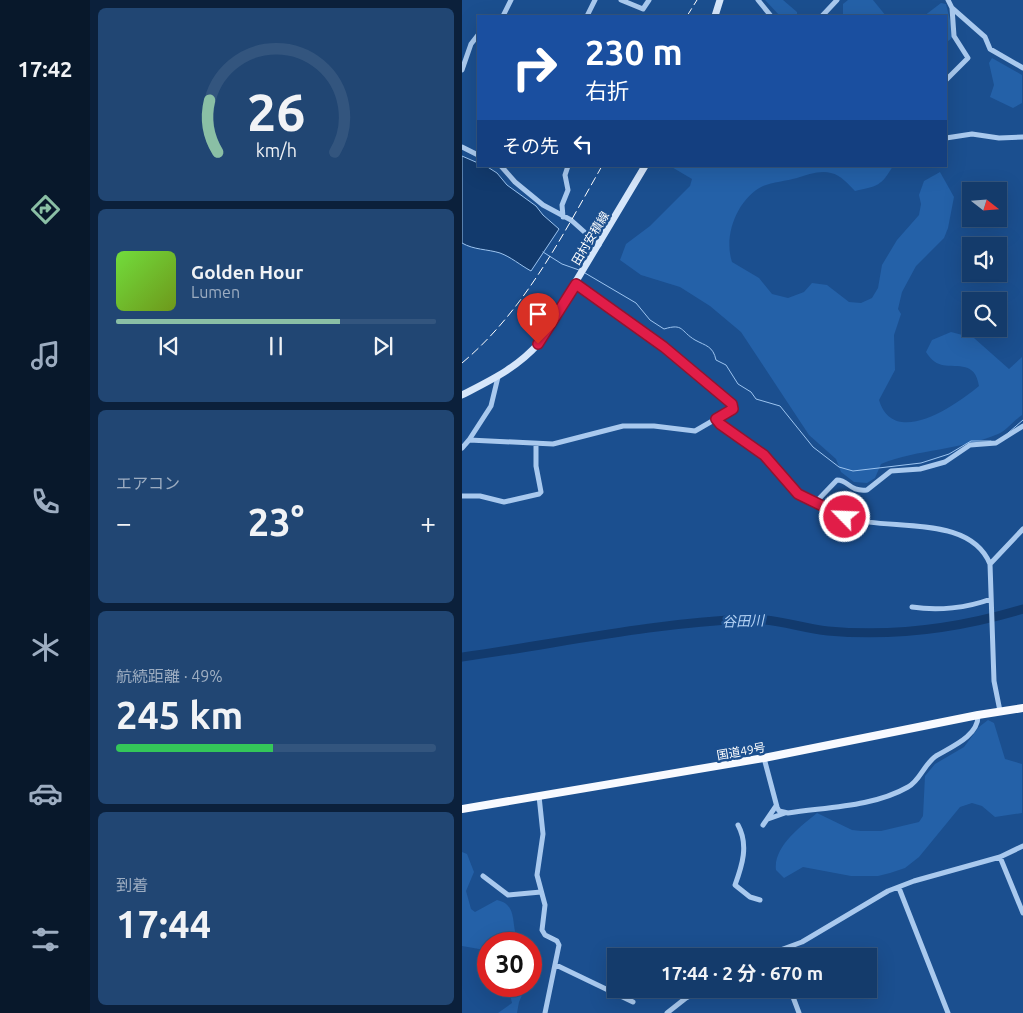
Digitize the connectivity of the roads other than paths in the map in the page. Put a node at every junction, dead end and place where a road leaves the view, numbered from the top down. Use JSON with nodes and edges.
{"nodes":[{"id":1,"x":512,"y":0,"type":"edge"},
{"id":2,"x":595,"y":0,"type":"edge"},
{"id":3,"x":621,"y":0,"type":"edge"},
{"id":4,"x":649,"y":0,"type":"edge"},
{"id":5,"x":720,"y":0,"type":"edge"},
{"id":6,"x":758,"y":0,"type":"edge"},
{"id":7,"x":837,"y":0,"type":"edge"},
{"id":8,"x":948,"y":0,"type":"edge"},
{"id":9,"x":952,"y":8,"type":"junction"},
{"id":10,"x":643,"y":9,"type":"junction"},
{"id":11,"x":506,"y":15,"type":"edge"},
{"id":12,"x":588,"y":15,"type":"edge"},
{"id":13,"x":640,"y":15,"type":"edge"},
{"id":14,"x":715,"y":15,"type":"edge"},
{"id":15,"x":770,"y":15,"type":"edge"},
{"id":16,"x":823,"y":15,"type":"edge"},
{"id":17,"x":477,"y":36,"type":"edge"},
{"id":18,"x":1022,"y":68,"type":"edge"},
{"id":19,"x":462,"y":70,"type":"edge"},
{"id":20,"x":947,"y":79,"type":"edge"},
{"id":21,"x":1022,"y":137,"type":"edge"},
{"id":22,"x":947,"y":138,"type":"edge"},
{"id":23,"x":462,"y":147,"type":"edge"},
{"id":24,"x":477,"y":154,"type":"edge"},
{"id":25,"x":503,"y":167,"type":"edge"},
{"id":26,"x":568,"y":167,"type":"edge"},
{"id":27,"x":644,"y":167,"type":"edge"},
{"id":28,"x":563,"y":217,"type":"junction"},
{"id":29,"x":599,"y":245,"type":"junction"},
{"id":30,"x":576,"y":284,"type":"junction"},
{"id":31,"x":498,"y":377,"type":"junction"},
{"id":32,"x":462,"y":395,"type":"edge"},
{"id":33,"x":716,"y":419,"type":"junction"},
{"id":34,"x":1022,"y":426,"type":"edge"},
{"id":35,"x":469,"y":440,"type":"junction"},
{"id":36,"x":536,"y":444,"type":"junction"},
{"id":37,"x":462,"y":448,"type":"edge"},
{"id":38,"x":462,"y":496,"type":"edge"},
{"id":39,"x":815,"y":503,"type":"junction"},
{"id":40,"x":1022,"y":529,"type":"edge"},
{"id":41,"x":990,"y":564,"type":"junction"},
{"id":42,"x":991,"y":600,"type":"junction"},
{"id":43,"x":912,"y":607,"type":"dead end"},
{"id":44,"x":1022,"y":708,"type":"edge"},
{"id":45,"x":1000,"y":711,"type":"junction"},
{"id":46,"x":978,"y":715,"type":"junction"},
{"id":47,"x":764,"y":758,"type":"junction"},
{"id":48,"x":539,"y":796,"type":"junction"},
{"id":49,"x":776,"y":806,"type":"junction"},
{"id":50,"x":462,"y":809,"type":"edge"},
{"id":51,"x":786,"y":813,"type":"junction"},
{"id":52,"x":768,"y":819,"type":"junction"},
{"id":53,"x":738,"y":825,"type":"dead end"},
{"id":54,"x":763,"y":826,"type":"dead end"},
{"id":55,"x":1022,"y":846,"type":"edge"},
{"id":56,"x":1000,"y":857,"type":"junction"},
{"id":57,"x":484,"y":876,"type":"dead end"},
{"id":58,"x":899,"y":888,"type":"junction"},
{"id":59,"x":541,"y":892,"type":"junction"},
{"id":60,"x":760,"y":900,"type":"dead end"},
{"id":61,"x":1022,"y":914,"type":"edge"},
{"id":62,"x":789,"y":948,"type":"edge"},
{"id":63,"x":556,"y":965,"type":"junction"},
{"id":64,"x":686,"y":998,"type":"edge"},
{"id":65,"x":793,"y":998,"type":"edge"},
{"id":66,"x":633,"y":1002,"type":"dead end"},
{"id":67,"x":545,"y":1013,"type":"edge"},
{"id":68,"x":667,"y":1013,"type":"edge"},
{"id":69,"x":799,"y":1013,"type":"edge"},
{"id":70,"x":948,"y":1013,"type":"edge"}],
"edges":[{"from":1,"to":11,"type":"street"},
{"from":2,"to":12,"type":"street"},
{"from":3,"to":10,"type":"street"},
{"from":4,"to":10,"type":"street"},
{"from":5,"to":14,"type":"main road"},
{"from":6,"to":15,"type":"street"},
{"from":7,"to":16,"type":"street"},
{"from":8,"to":9,"type":"street"},
{"from":9,"to":18,"type":"street"},
{"from":9,"to":20,"type":"street"},
{"from":10,"to":13,"type":"street"},
{"from":17,"to":19,"type":"street"},
{"from":21,"to":22,"type":"street"},
{"from":23,"to":24,"type":"street"},
{"from":25,"to":28,"type":"street"},
{"from":26,"to":28,"type":"street"},
{"from":27,"to":29,"type":"main road","name":"田村安積線"},
{"from":28,"to":29,"type":"street"},
{"from":29,"to":30,"type":"main road","name":"田村安積線"},
{"from":30,"to":31,"type":"main road","name":"田村安積線"},
{"from":30,"to":33,"type":"street"},
{"from":31,"to":32,"type":"main road","name":"田村安積線"},
{"from":31,"to":35,"type":"street"},
{"from":33,"to":36,"type":"street"},
{"from":33,"to":39,"type":"street"},
{"from":34,"to":39,"type":"street"},
{"from":35,"to":36,"type":"street"},
{"from":35,"to":37,"type":"street"},
{"from":36,"to":38,"type":"street"},
{"from":39,"to":41,"type":"street"},
{"from":40,"to":41,"type":"street"},
{"from":41,"to":42,"type":"street"},
{"from":42,"to":43,"type":"street"},
{"from":42,"to":45,"type":"street"},
{"from":44,"to":45,"type":"highway","name":"国道49号"},
{"from":45,"to":46,"type":"highway","name":"国道49号"},
{"from":46,"to":47,"type":"highway","name":"国道49号"},
{"from":46,"to":51,"type":"street"},
{"from":47,"to":48,"type":"highway","name":"国道49号"},
{"from":47,"to":49,"type":"street"},
{"from":48,"to":50,"type":"highway","name":"国道49号"},
{"from":48,"to":59,"type":"street"},
{"from":49,"to":51,"type":"street"},
{"from":49,"to":52,"type":"street"},
{"from":51,"to":52,"type":"street"},
{"from":52,"to":54,"type":"street"},
{"from":53,"to":60,"type":"street"},
{"from":55,"to":56,"type":"street"},
{"from":56,"to":58,"type":"street"},
{"from":56,"to":61,"type":"street"},
{"from":57,"to":59,"type":"street"},
{"from":58,"to":62,"type":"street"},
{"from":58,"to":70,"type":"street"},
{"from":59,"to":63,"type":"street"},
{"from":63,"to":66,"type":"street"},
{"from":63,"to":67,"type":"street"},
{"from":64,"to":68,"type":"street"},
{"from":65,"to":69,"type":"street"}]}
